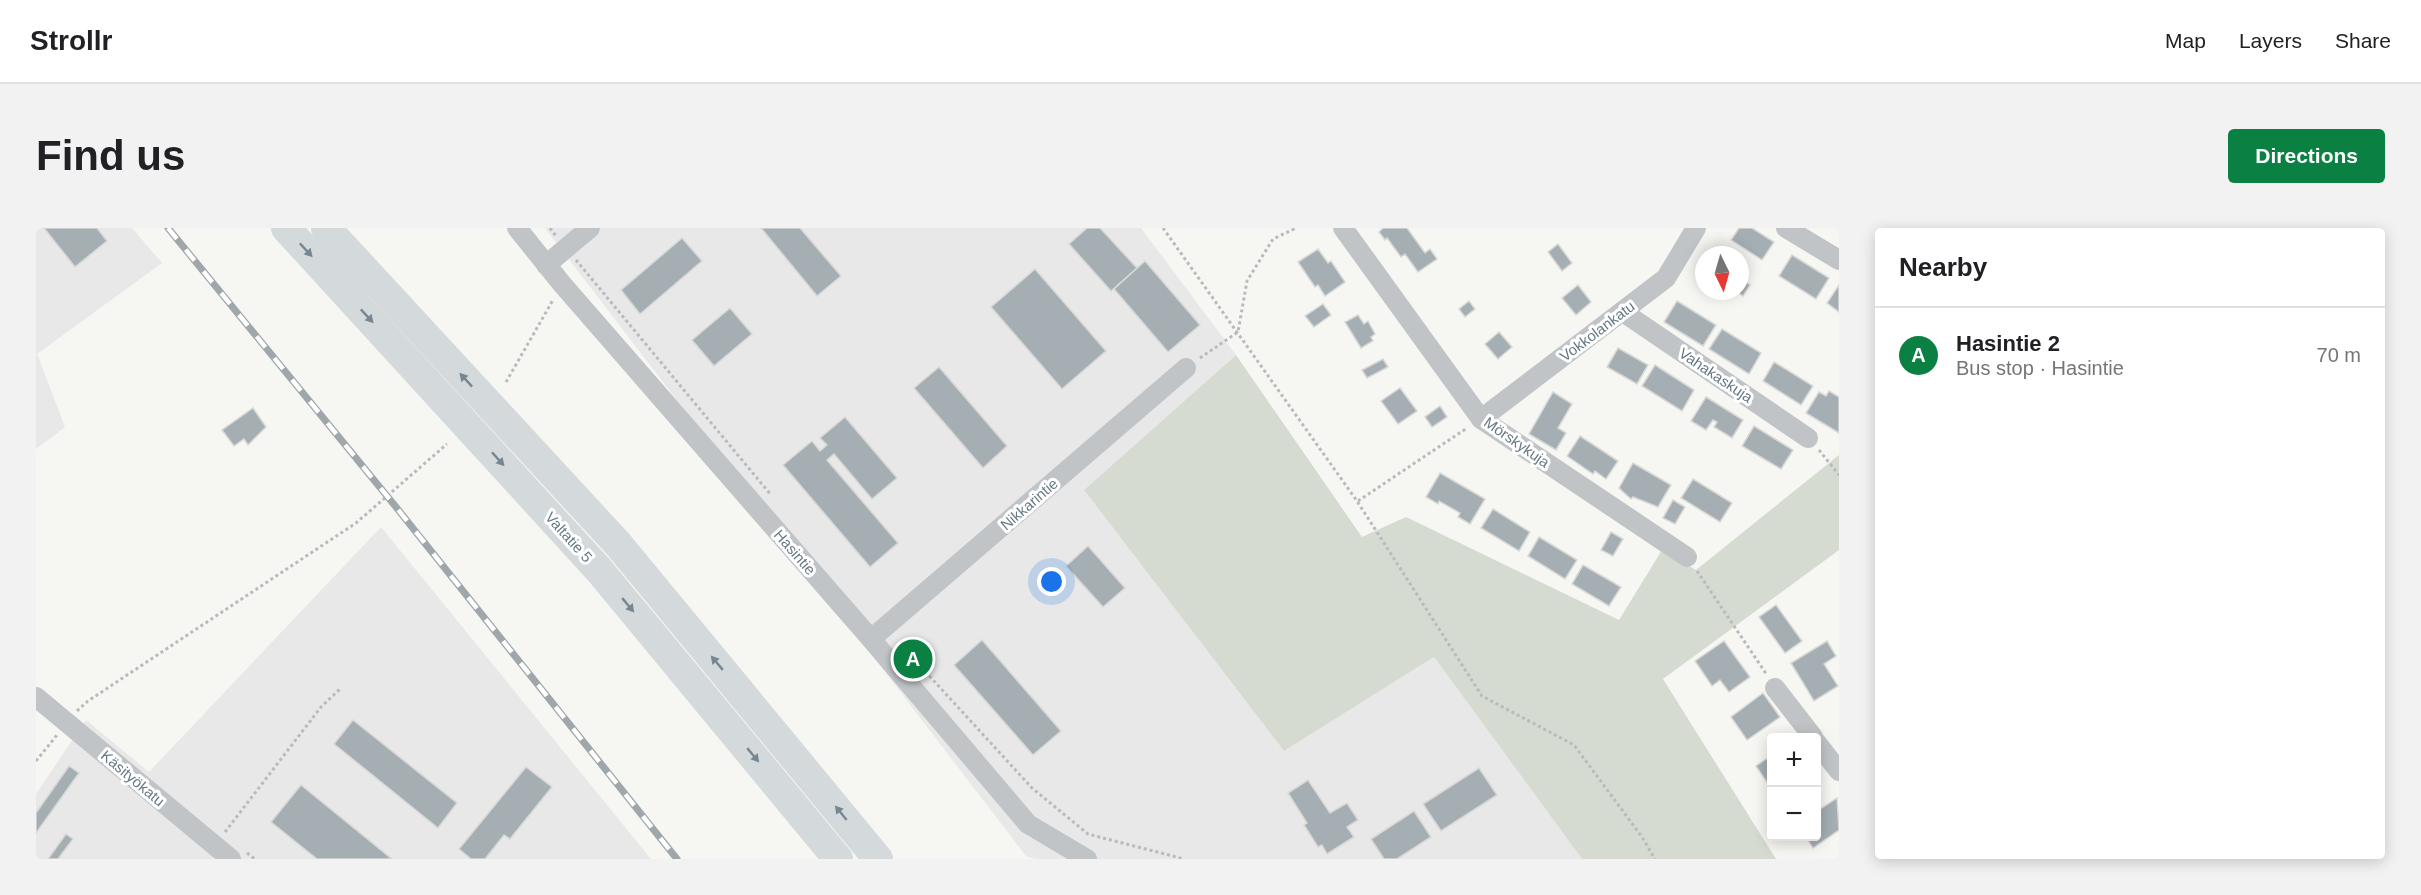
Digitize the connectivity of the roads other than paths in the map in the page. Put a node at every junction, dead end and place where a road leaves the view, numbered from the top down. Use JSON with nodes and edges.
{"nodes":[{"id":1,"x":286,"y":228,"type":"edge"},
{"id":2,"x":326,"y":228,"type":"edge"},
{"id":3,"x":517,"y":228,"type":"edge"},
{"id":4,"x":590,"y":228,"type":"edge"},
{"id":5,"x":1343,"y":228,"type":"edge"},
{"id":6,"x":1696,"y":228,"type":"edge"},
{"id":7,"x":1786,"y":228,"type":"edge"},
{"id":8,"x":1839,"y":260,"type":"edge"},
{"id":9,"x":546,"y":265,"type":"junction"},
{"id":10,"x":1623,"y":312,"type":"junction"},
{"id":11,"x":1186,"y":368,"type":"road end"},
{"id":12,"x":1481,"y":419,"type":"junction"},
{"id":13,"x":1808,"y":438,"type":"road end"},
{"id":14,"x":1687,"y":557,"type":"road end"},
{"id":15,"x":878,"y":633,"type":"junction"},
{"id":16,"x":1775,"y":688,"type":"road end"},
{"id":17,"x":36,"y":697,"type":"edge"},
{"id":18,"x":1809,"y":733,"type":"edge"},
{"id":19,"x":1821,"y":748,"type":"edge"},
{"id":20,"x":1839,"y":771,"type":"edge"},
{"id":21,"x":231,"y":859,"type":"edge"},
{"id":22,"x":838,"y":859,"type":"edge"},
{"id":23,"x":878,"y":859,"type":"edge"},
{"id":24,"x":1087,"y":859,"type":"edge"}],
"edges":[{"from":1,"to":22,"type":"highway","name":"Valtatie 5","one_way":true},
{"from":23,"to":2,"type":"highway","name":"Valtatie 5","one_way":true},
{"from":3,"to":9,"type":"street","name":"Hasintie"},
{"from":4,"to":9,"type":"street"},
{"from":5,"to":12,"type":"street","name":"Mörskykuja"},
{"from":6,"to":10,"type":"street","name":"Vokkolankatu"},
{"from":7,"to":8,"type":"street"},
{"from":9,"to":15,"type":"street","name":"Hasintie"},
{"from":10,"to":12,"type":"street","name":"Vokkolankatu"},
{"from":10,"to":13,"type":"street","name":"Vahakaskuja"},
{"from":11,"to":15,"type":"street","name":"Nikkarintie"},
{"from":12,"to":14,"type":"street","name":"Mörskykuja"},
{"from":15,"to":24,"type":"street","name":"Hasintie"},
{"from":16,"to":18,"type":"street"},
{"from":17,"to":21,"type":"street","name":"Käsityökatu"},
{"from":19,"to":20,"type":"street"}]}
